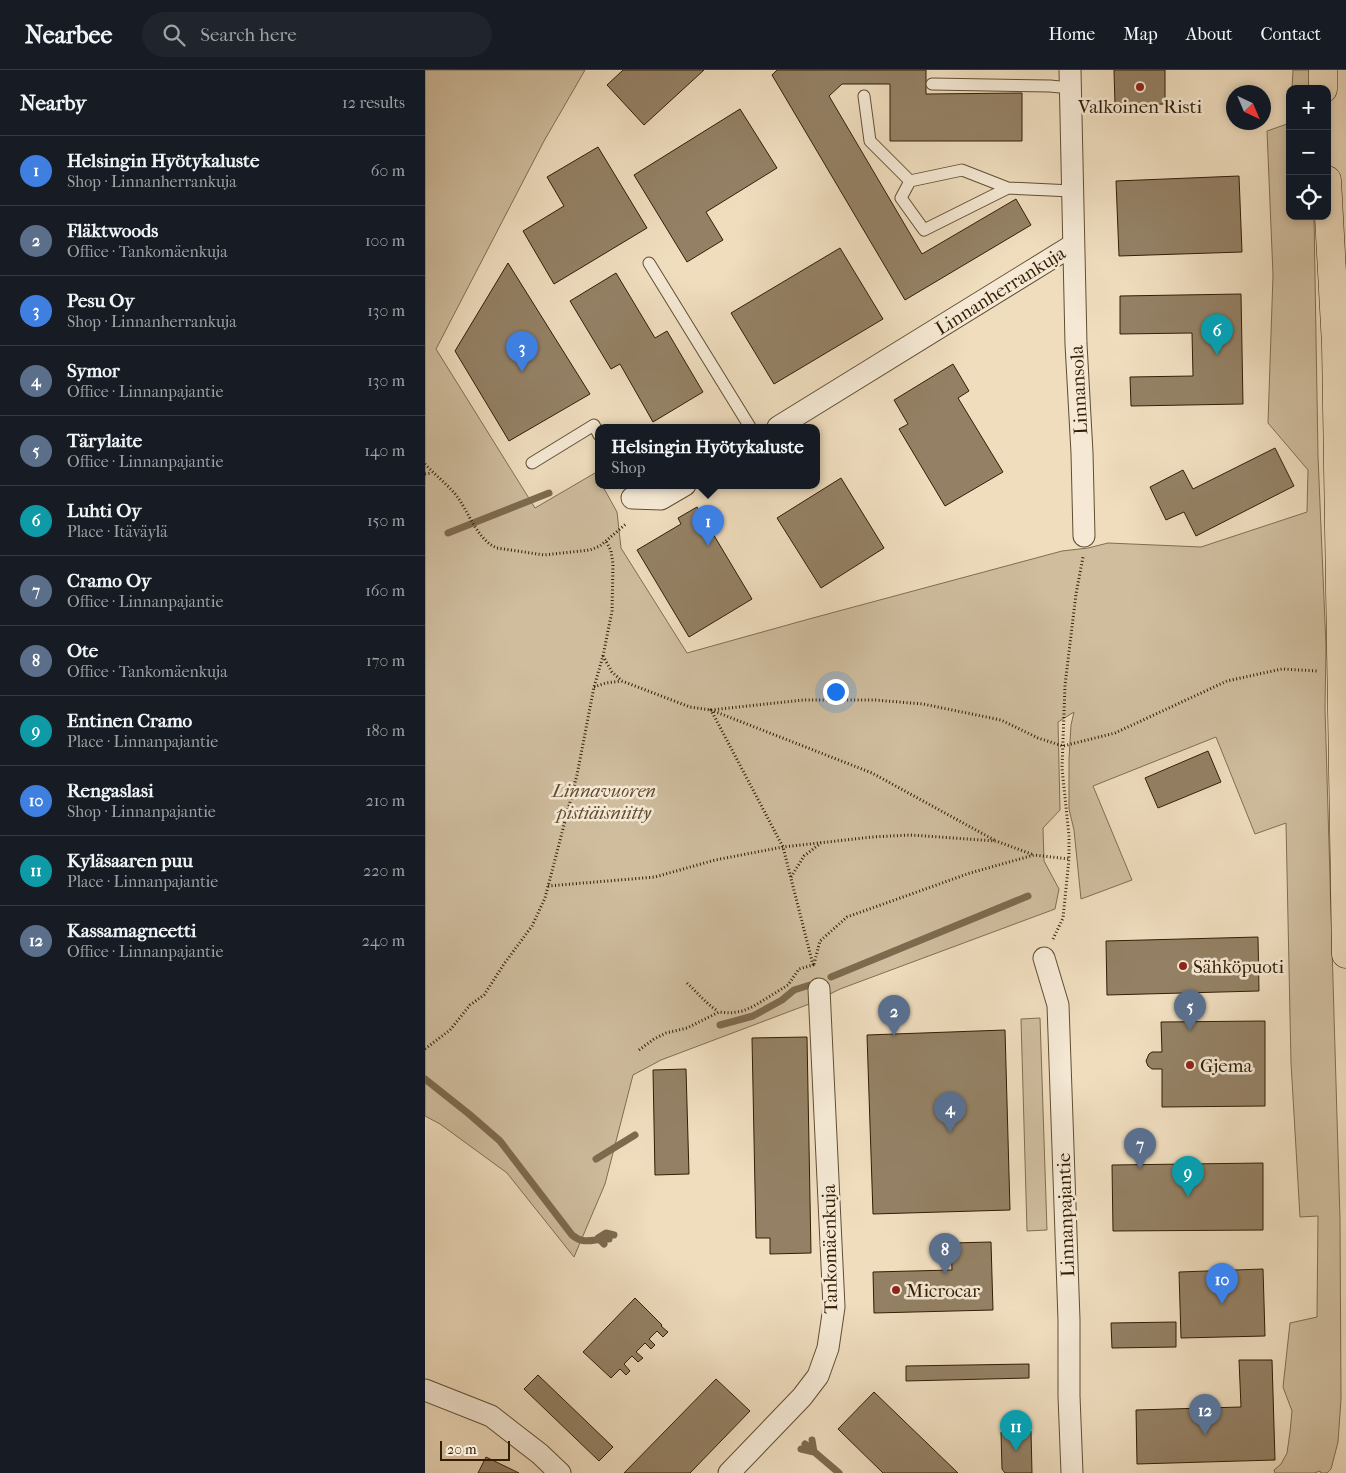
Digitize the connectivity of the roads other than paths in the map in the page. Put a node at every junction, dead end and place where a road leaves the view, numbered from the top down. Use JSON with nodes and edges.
{"nodes":[{"id":1,"x":1323,"y":70,"type":"edge"},
{"id":2,"x":1070,"y":79,"type":"edge"},
{"id":3,"x":932,"y":84,"type":"dead end"},
{"id":4,"x":1323,"y":85,"type":"edge"},
{"id":5,"x":864,"y":96,"type":"dead end"},
{"id":6,"x":910,"y":182,"type":"junction"},
{"id":7,"x":1009,"y":188,"type":"junction"},
{"id":8,"x":1072,"y":191,"type":"junction"},
{"id":9,"x":1329,"y":220,"type":"edge"},
{"id":10,"x":1346,"y":222,"type":"edge"},
{"id":11,"x":1073,"y":244,"type":"junction"},
{"id":12,"x":649,"y":262,"type":"dead end"},
{"id":13,"x":1336,"y":345,"type":"junction"},
{"id":14,"x":748,"y":424,"type":"edge"},
{"id":15,"x":783,"y":424,"type":"edge"},
{"id":16,"x":595,"y":427,"type":"edge"},
{"id":17,"x":531,"y":463,"type":"dead end"},
{"id":18,"x":678,"y":489,"type":"edge"},
{"id":19,"x":629,"y":492,"type":"edge"},
{"id":20,"x":1084,"y":536,"type":"road end"},
{"id":21,"x":1346,"y":954,"type":"edge"},
{"id":22,"x":1044,"y":958,"type":"road end"},
{"id":23,"x":819,"y":989,"type":"road end"},
{"id":24,"x":425,"y":1390,"type":"edge"},
{"id":25,"x":560,"y":1473,"type":"edge"},
{"id":26,"x":729,"y":1473,"type":"edge"},
{"id":27,"x":1072,"y":1473,"type":"edge"}],
"edges":[{"from":1,"to":4,"type":"main road"},
{"from":2,"to":3,"type":"lane"},
{"from":2,"to":8,"type":"street","name":"Linnanherrankuja"},
{"from":5,"to":6,"type":"lane"},
{"from":6,"to":7,"type":"lane"},
{"from":6,"to":7,"type":"lane"},
{"from":7,"to":8,"type":"lane"},
{"from":8,"to":11,"type":"street","name":"Linnanherrankuja"},
{"from":9,"to":13,"type":"main road"},
{"from":10,"to":13,"type":"main road"},
{"from":11,"to":15,"type":"street","name":"Linnanherrankuja"},
{"from":11,"to":20,"type":"street","name":"Linnansola"},
{"from":12,"to":14,"type":"lane"},
{"from":13,"to":21,"type":"main road"},
{"from":16,"to":17,"type":"lane"},
{"from":18,"to":19,"type":"street"},
{"from":22,"to":27,"type":"street","name":"Linnanpajantie"},
{"from":23,"to":26,"type":"street","name":"Tankomäenkuja"},
{"from":24,"to":25,"type":"street"}]}
